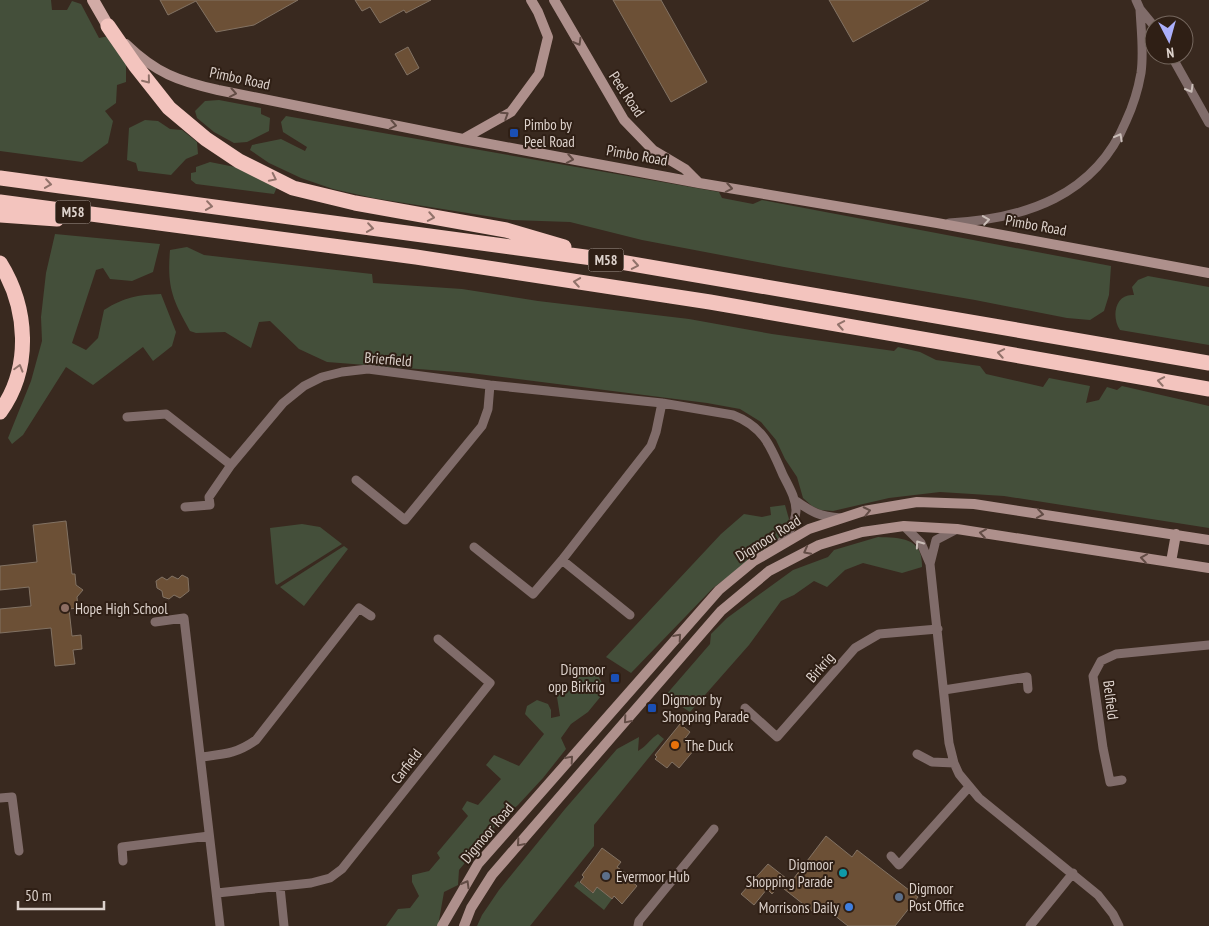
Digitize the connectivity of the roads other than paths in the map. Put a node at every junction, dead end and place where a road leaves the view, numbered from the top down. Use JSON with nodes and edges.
{"nodes":[{"id":1,"x":93,"y":0,"type":"edge"},
{"id":2,"x":531,"y":0,"type":"edge"},
{"id":3,"x":554,"y":0,"type":"edge"},
{"id":4,"x":1138,"y":4,"type":"edge"},
{"id":5,"x":1146,"y":15,"type":"edge"},
{"id":6,"x":108,"y":26,"type":"junction"},
{"id":7,"x":1176,"y":65,"type":"edge"},
{"id":8,"x":1209,"y":123,"type":"edge"},
{"id":9,"x":463,"y":139,"type":"junction"},
{"id":10,"x":0,"y":178,"type":"edge"},
{"id":11,"x":699,"y":183,"type":"junction"},
{"id":12,"x":0,"y":202,"type":"edge"},
{"id":13,"x":0,"y":215,"type":"edge"},
{"id":14,"x":146,"y":222,"type":"junction"},
{"id":15,"x":937,"y":223,"type":"junction"},
{"id":16,"x":614,"y":261,"type":"junction"},
{"id":17,"x":0,"y":263,"type":"edge"},
{"id":18,"x":1209,"y":273,"type":"edge"},
{"id":19,"x":1209,"y":363,"type":"edge"},
{"id":20,"x":490,"y":385,"type":"junction"},
{"id":21,"x":1209,"y":389,"type":"edge"},
{"id":22,"x":662,"y":403,"type":"junction"},
{"id":23,"x":0,"y":412,"type":"edge"},
{"id":24,"x":127,"y":417,"type":"dead end"},
{"id":25,"x":231,"y":465,"type":"junction"},
{"id":26,"x":356,"y":480,"type":"dead end"},
{"id":27,"x":796,"y":501,"type":"junction"},
{"id":28,"x":185,"y":507,"type":"dead end"},
{"id":29,"x":841,"y":518,"type":"junction"},
{"id":30,"x":904,"y":526,"type":"junction"},
{"id":31,"x":957,"y":529,"type":"junction"},
{"id":32,"x":1176,"y":534,"type":"junction"},
{"id":33,"x":1209,"y":540,"type":"edge"},
{"id":34,"x":779,"y":545,"type":"junction"},
{"id":35,"x":474,"y":547,"type":"dead end"},
{"id":36,"x":562,"y":560,"type":"junction"},
{"id":37,"x":1171,"y":562,"type":"junction"},
{"id":38,"x":930,"y":564,"type":"junction"},
{"id":39,"x":1209,"y":568,"type":"edge"},
{"id":40,"x":630,"y":615,"type":"dead end"},
{"id":41,"x":372,"y":616,"type":"dead end"},
{"id":42,"x":155,"y":622,"type":"dead end"},
{"id":43,"x":938,"y":629,"type":"junction"},
{"id":44,"x":438,"y":639,"type":"dead end"},
{"id":45,"x":1209,"y":645,"type":"edge"},
{"id":46,"x":1028,"y":689,"type":"dead end"},
{"id":47,"x":944,"y":690,"type":"junction"},
{"id":48,"x":745,"y":708,"type":"dead end"},
{"id":49,"x":917,"y":754,"type":"dead end"},
{"id":50,"x":201,"y":757,"type":"junction"},
{"id":51,"x":954,"y":763,"type":"junction"},
{"id":52,"x":1122,"y":780,"type":"dead end"},
{"id":53,"x":969,"y":787,"type":"junction"},
{"id":54,"x":0,"y":798,"type":"edge"},
{"id":55,"x":714,"y":829,"type":"dead end"},
{"id":56,"x":209,"y":836,"type":"junction"},
{"id":57,"x":19,"y":851,"type":"dead end"},
{"id":58,"x":890,"y":856,"type":"dead end"},
{"id":59,"x":123,"y":861,"type":"dead end"},
{"id":60,"x":1073,"y":873,"type":"junction"},
{"id":61,"x":280,"y":887,"type":"junction"},
{"id":62,"x":217,"y":893,"type":"junction"},
{"id":63,"x":220,"y":926,"type":"edge"},
{"id":64,"x":284,"y":926,"type":"edge"},
{"id":65,"x":442,"y":926,"type":"edge"},
{"id":66,"x":464,"y":926,"type":"edge"},
{"id":67,"x":638,"y":926,"type":"edge"},
{"id":68,"x":1030,"y":926,"type":"edge"},
{"id":69,"x":1119,"y":926,"type":"edge"}],
"edges":[{"from":1,"to":6,"type":"main road","name":"Pimbo Road"},
{"from":9,"to":2,"type":"street","one_way":true},
{"from":3,"to":11,"type":"street","name":"Peel Road","one_way":true},
{"from":4,"to":5,"type":"street"},
{"from":15,"to":4,"type":"street","one_way":true},
{"from":6,"to":9,"type":"street","name":"Pimbo Road","one_way":true},
{"from":6,"to":16,"type":"highway","one_way":true},
{"from":7,"to":8,"type":"street","one_way":true},
{"from":9,"to":11,"type":"street","name":"Pimbo Road","one_way":true},
{"from":10,"to":16,"type":"highway","number":"M58","one_way":true},
{"from":11,"to":15,"type":"street","name":"Pimbo Road","one_way":true},
{"from":12,"to":14,"type":"highway","number":"M58"},
{"from":13,"to":14,"type":"highway"},
{"from":21,"to":14,"type":"highway","number":"M58","one_way":true},
{"from":15,"to":18,"type":"street","name":"Pimbo Road"},
{"from":16,"to":19,"type":"highway","number":"M58","one_way":true},
{"from":23,"to":17,"type":"highway","one_way":true},
{"from":20,"to":22,"type":"street","name":"Brierfield"},
{"from":20,"to":25,"type":"street","name":"Brierfield"},
{"from":20,"to":26,"type":"street"},
{"from":22,"to":27,"type":"street","name":"Brierfield"},
{"from":22,"to":36,"type":"street"},
{"from":24,"to":25,"type":"street"},
{"from":25,"to":28,"type":"street","name":"Brierfield"},
{"from":27,"to":29,"type":"street"},
{"from":27,"to":34,"type":"street"},
{"from":29,"to":32,"type":"street","name":"Digmoor Road","one_way":true},
{"from":29,"to":34,"type":"street","name":"Digmoor Road"},
{"from":30,"to":31,"type":"street","name":"Digmoor Road"},
{"from":38,"to":30,"type":"street","one_way":true},
{"from":30,"to":66,"type":"street","name":"Digmoor Road","one_way":true},
{"from":37,"to":31,"type":"street","name":"Digmoor Road","one_way":true},
{"from":31,"to":38,"type":"street"},
{"from":32,"to":33,"type":"street","name":"Digmoor Road"},
{"from":32,"to":37,"type":"street"},
{"from":65,"to":34,"type":"street","name":"Digmoor Road","one_way":true},
{"from":35,"to":36,"type":"street"},
{"from":36,"to":40,"type":"street"},
{"from":37,"to":39,"type":"street","name":"Digmoor Road"},
{"from":38,"to":43,"type":"street"},
{"from":41,"to":50,"type":"street"},
{"from":42,"to":50,"type":"street"},
{"from":43,"to":47,"type":"street"},
{"from":43,"to":48,"type":"street","name":"Birkrig"},
{"from":44,"to":61,"type":"street","name":"Carfield"},
{"from":45,"to":52,"type":"street","name":"Belfield"},
{"from":46,"to":47,"type":"street"},
{"from":47,"to":51,"type":"street"},
{"from":49,"to":51,"type":"street"},
{"from":50,"to":56,"type":"street"},
{"from":51,"to":53,"type":"street"},
{"from":53,"to":58,"type":"street"},
{"from":53,"to":60,"type":"street"},
{"from":54,"to":57,"type":"street"},
{"from":55,"to":67,"type":"street"},
{"from":56,"to":59,"type":"street"},
{"from":56,"to":62,"type":"street"},
{"from":60,"to":68,"type":"street"},
{"from":60,"to":69,"type":"street"},
{"from":61,"to":62,"type":"street","name":"Carfield"},
{"from":61,"to":64,"type":"street"},
{"from":62,"to":63,"type":"street"}]}
